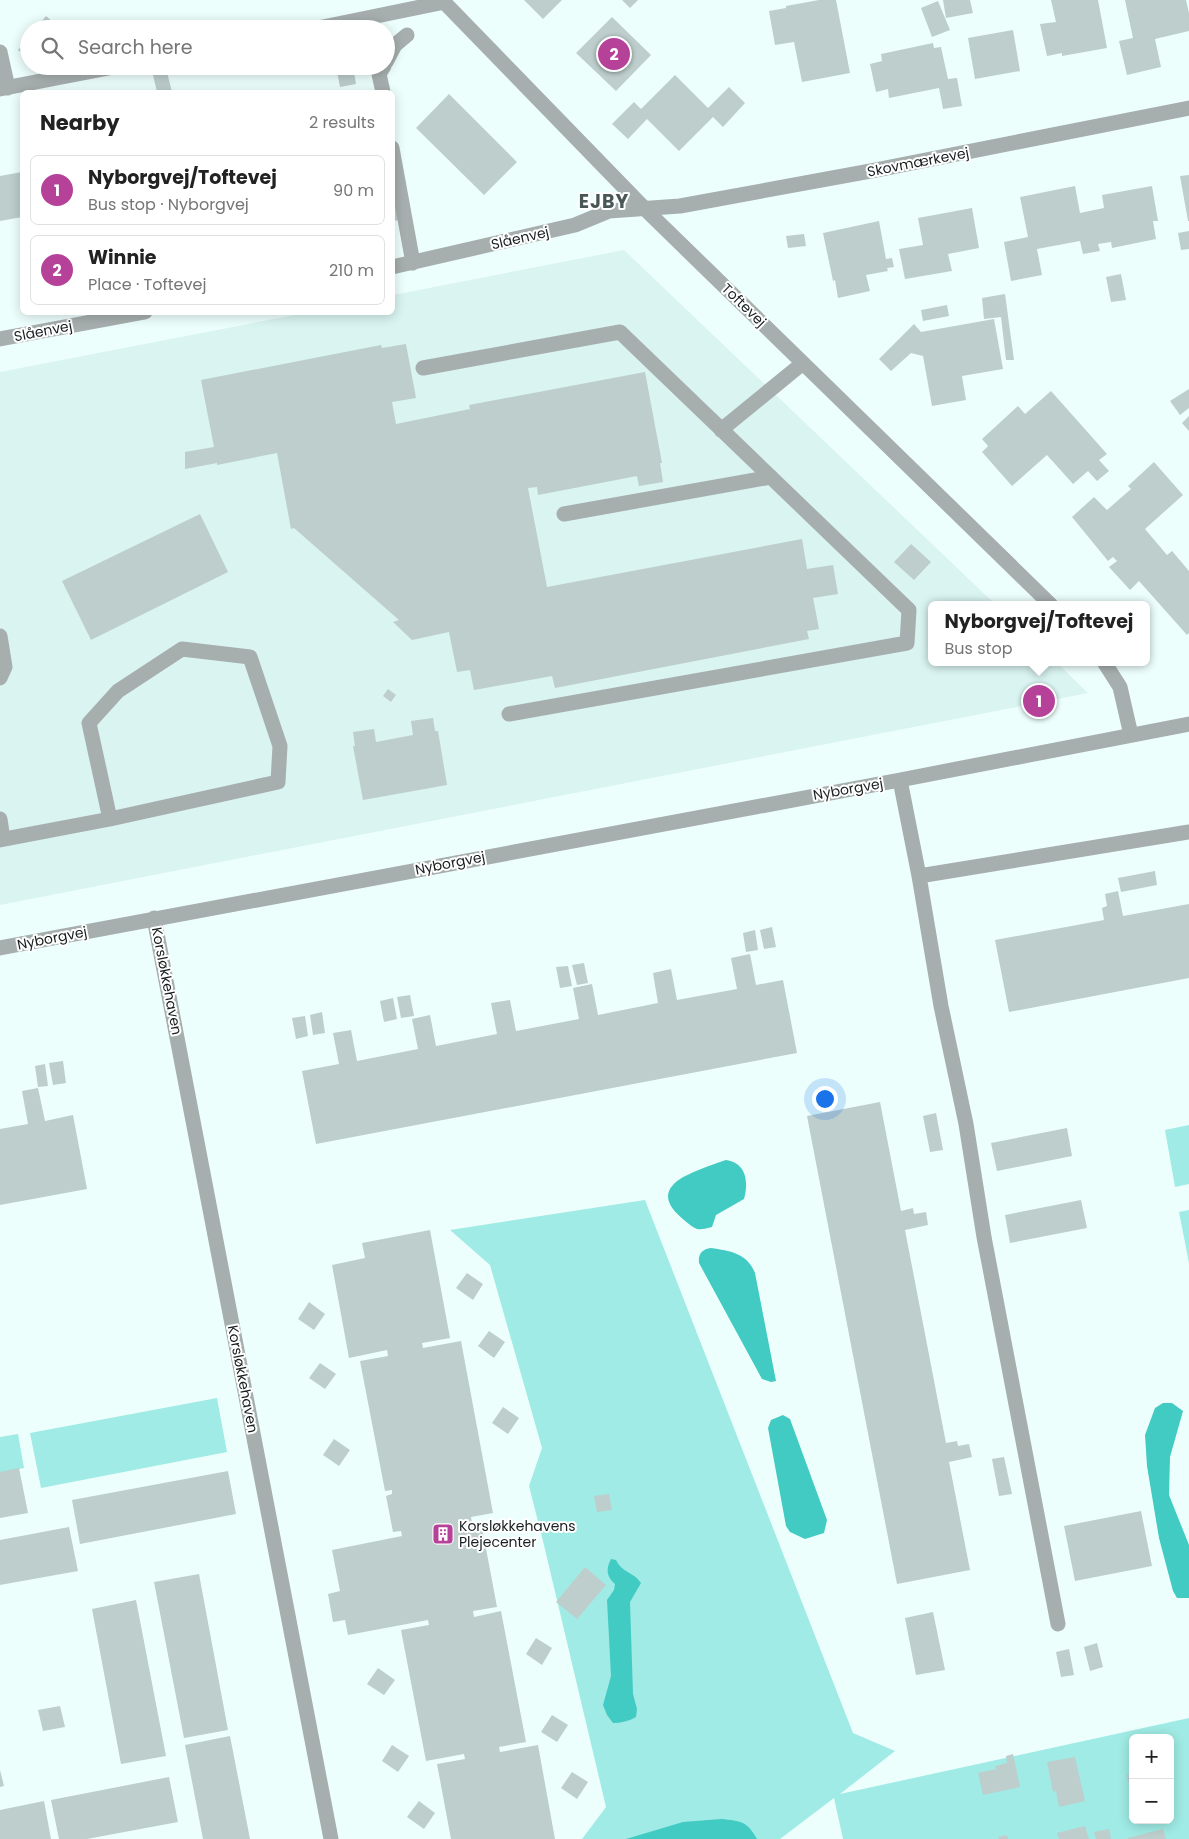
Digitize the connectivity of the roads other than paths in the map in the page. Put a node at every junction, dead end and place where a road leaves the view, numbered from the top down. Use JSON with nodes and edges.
{"nodes":[{"id":1,"x":443,"y":1,"type":"edge"},
{"id":2,"x":354,"y":20,"type":"edge"},
{"id":3,"x":407,"y":35,"type":"dead end"},
{"id":4,"x":395,"y":47,"type":"edge"},
{"id":5,"x":0,"y":52,"type":"edge"},
{"id":6,"x":72,"y":75,"type":"edge"},
{"id":7,"x":380,"y":75,"type":"edge"},
{"id":8,"x":4,"y":88,"type":"edge"},
{"id":9,"x":383,"y":90,"type":"edge"},
{"id":10,"x":1189,"y":108,"type":"edge"},
{"id":11,"x":395,"y":164,"type":"edge"},
{"id":12,"x":646,"y":210,"type":"junction"},
{"id":13,"x":413,"y":263,"type":"junction"},
{"id":14,"x":395,"y":266,"type":"edge"},
{"id":15,"x":129,"y":315,"type":"edge"},
{"id":16,"x":0,"y":339,"type":"edge"},
{"id":17,"x":803,"y":363,"type":"junction"},
{"id":18,"x":423,"y":368,"type":"dead end"},
{"id":19,"x":721,"y":430,"type":"junction"},
{"id":20,"x":770,"y":477,"type":"junction"},
{"id":21,"x":564,"y":514,"type":"dead end"},
{"id":22,"x":1046,"y":601,"type":"edge"},
{"id":23,"x":0,"y":636,"type":"edge"},
{"id":24,"x":1107,"y":666,"type":"edge"},
{"id":25,"x":0,"y":678,"type":"edge"},
{"id":26,"x":509,"y":714,"type":"dead end"},
{"id":27,"x":1189,"y":724,"type":"edge"},
{"id":28,"x":1131,"y":735,"type":"junction"},
{"id":29,"x":900,"y":780,"type":"junction"},
{"id":30,"x":0,"y":818,"type":"edge"},
{"id":31,"x":110,"y":818,"type":"junction"},
{"id":32,"x":1189,"y":832,"type":"edge"},
{"id":33,"x":2,"y":840,"type":"edge"},
{"id":34,"x":919,"y":876,"type":"junction"},
{"id":35,"x":154,"y":918,"type":"junction"},
{"id":36,"x":0,"y":948,"type":"edge"},
{"id":37,"x":1058,"y":1624,"type":"dead end"},
{"id":38,"x":331,"y":1839,"type":"edge"}],
"edges":[{"from":1,"to":2,"type":"street"},
{"from":1,"to":12,"type":"street","name":"Toftevej"},
{"from":3,"to":4,"type":"street"},
{"from":5,"to":8,"type":"street"},
{"from":6,"to":8,"type":"street"},
{"from":7,"to":9,"type":"street"},
{"from":10,"to":12,"type":"street","name":"Skovmærkevej"},
{"from":11,"to":13,"type":"street"},
{"from":12,"to":13,"type":"street","name":"Slåenvej"},
{"from":12,"to":17,"type":"street","name":"Toftevej"},
{"from":13,"to":14,"type":"street","name":"Slåenvej"},
{"from":15,"to":16,"type":"street","name":"Slåenvej"},
{"from":17,"to":19,"type":"street"},
{"from":17,"to":22,"type":"street","name":"Toftevej"},
{"from":18,"to":19,"type":"street"},
{"from":19,"to":20,"type":"street"},
{"from":20,"to":21,"type":"street"},
{"from":20,"to":26,"type":"street"},
{"from":23,"to":25,"type":"street"},
{"from":24,"to":28,"type":"street"},
{"from":27,"to":28,"type":"street","name":"Nyborgvej"},
{"from":28,"to":29,"type":"street","name":"Nyborgvej"},
{"from":29,"to":34,"type":"street","name":"Nyborgvej"},
{"from":29,"to":35,"type":"street","name":"Nyborgvej"},
{"from":30,"to":33,"type":"street"},
{"from":31,"to":31,"type":"street"},
{"from":31,"to":33,"type":"street"},
{"from":32,"to":34,"type":"street"},
{"from":34,"to":37,"type":"street","name":"Nyborgvej"},
{"from":35,"to":36,"type":"street","name":"Nyborgvej"},
{"from":35,"to":38,"type":"street","name":"Korsløkkehaven"}]}
